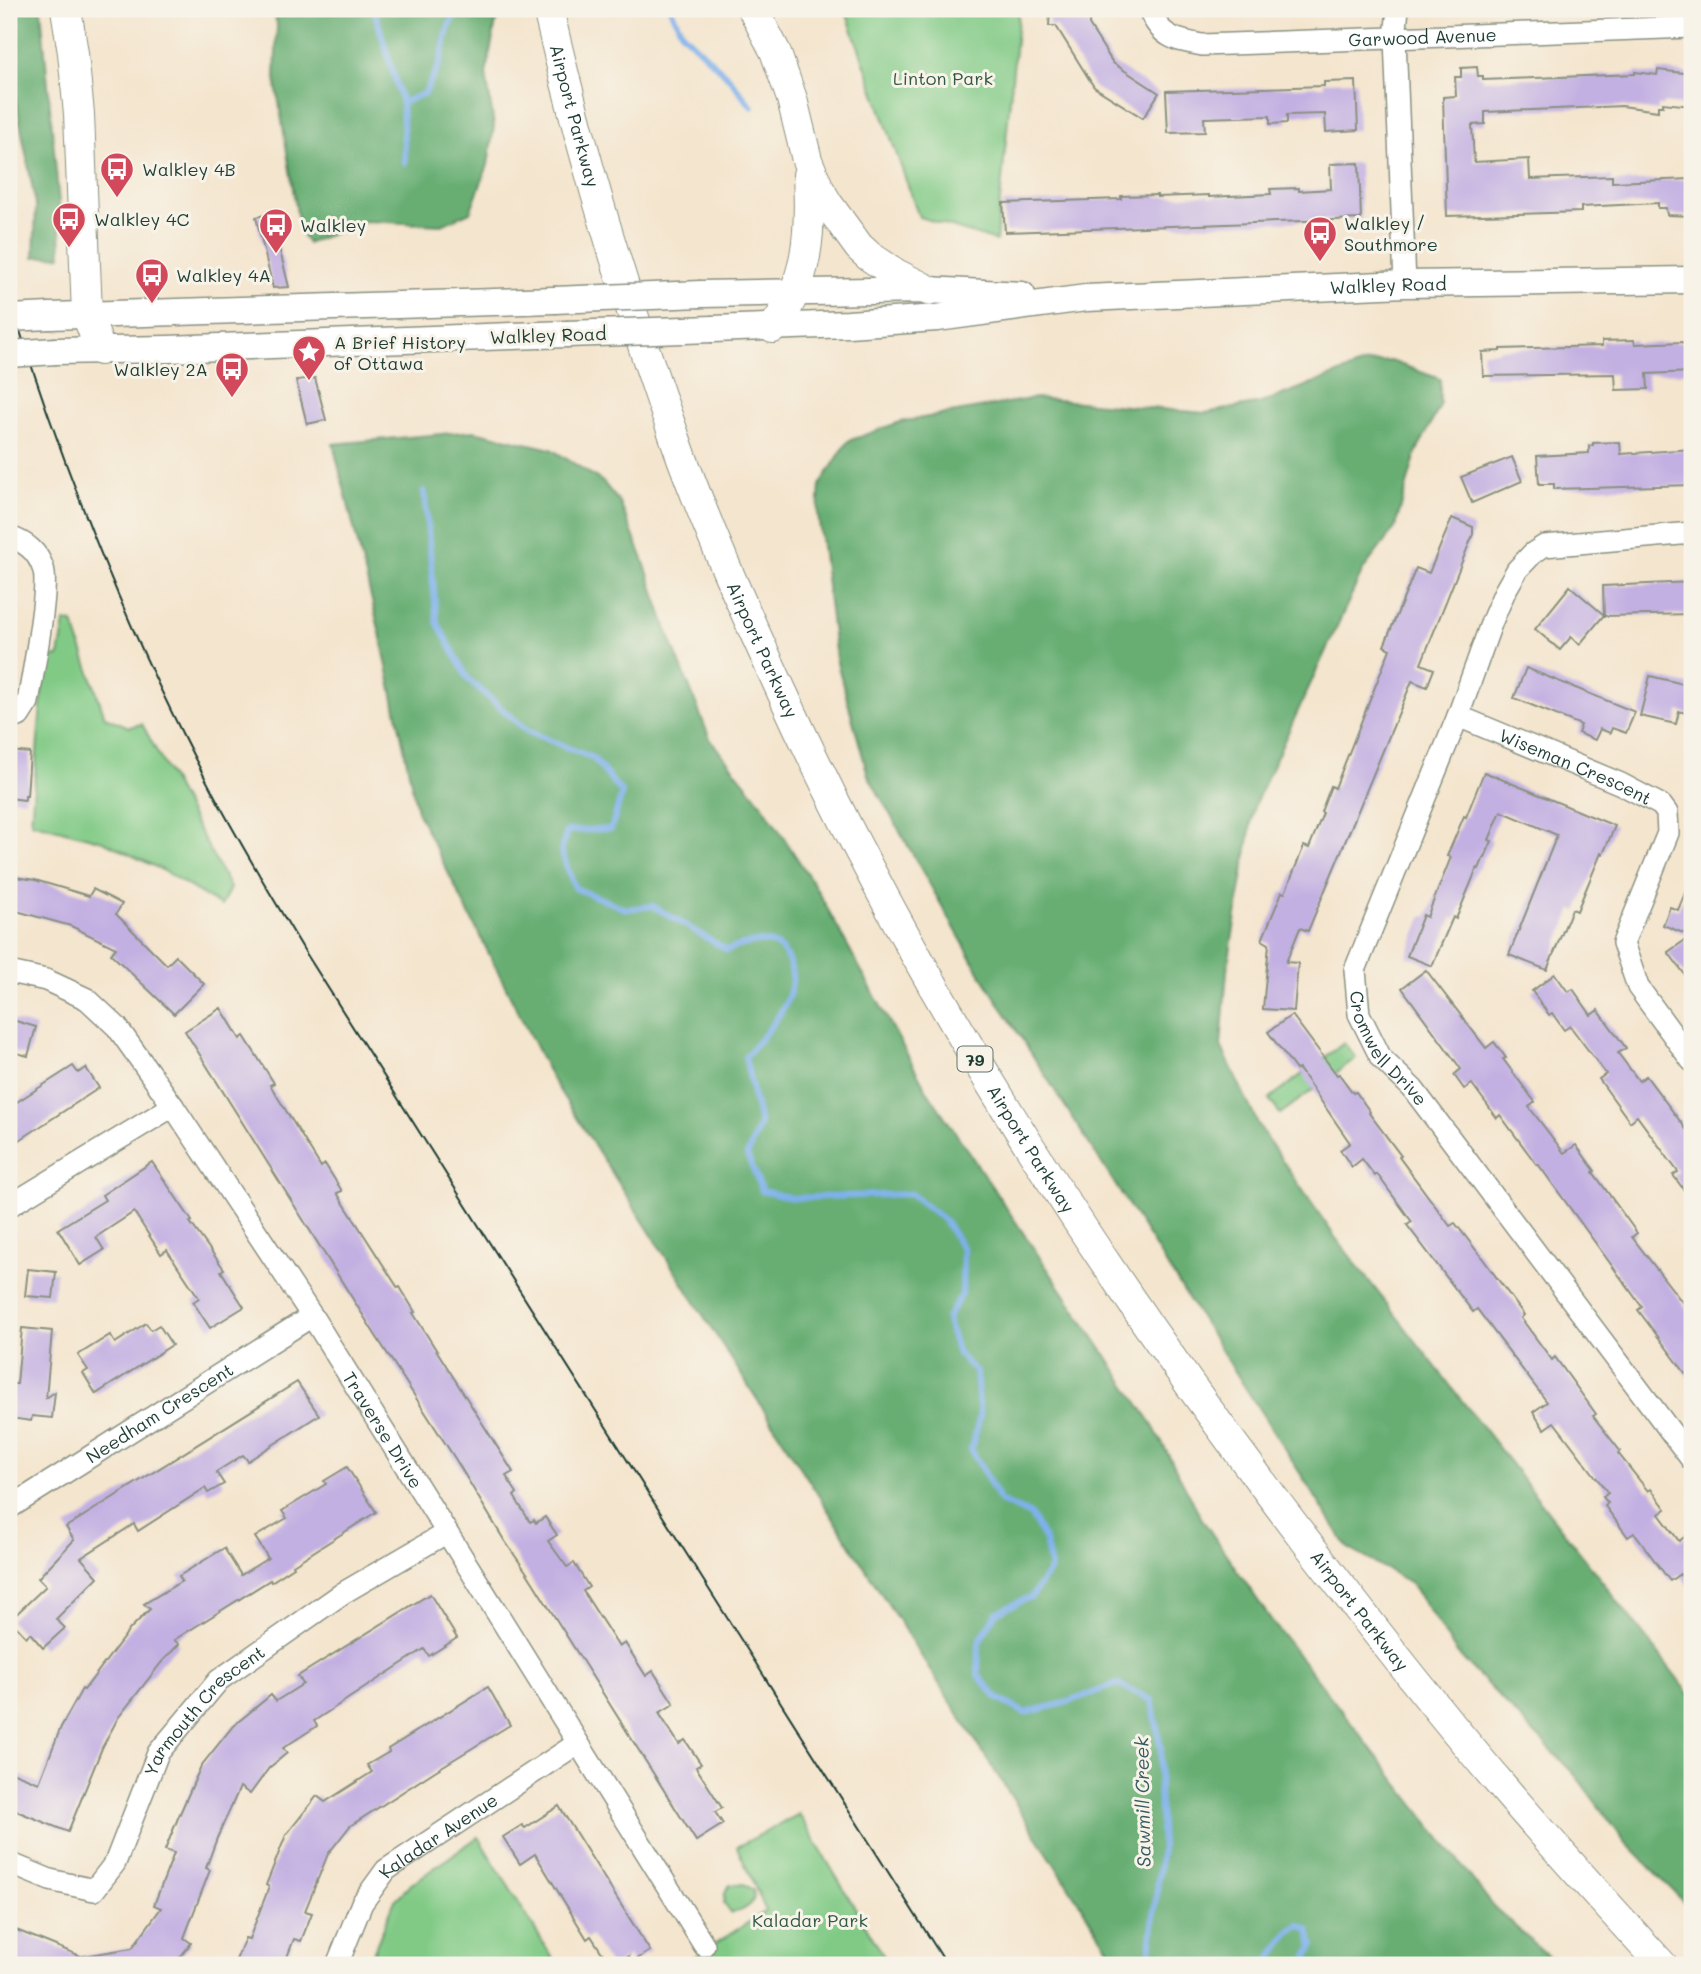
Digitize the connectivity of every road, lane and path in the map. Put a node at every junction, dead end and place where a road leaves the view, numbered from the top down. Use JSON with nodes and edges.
{"nodes":[{"id":1,"x":66,"y":9,"type":"edge"},
{"id":2,"x":548,"y":9,"type":"edge"},
{"id":3,"x":753,"y":9,"type":"edge"},
{"id":4,"x":1398,"y":9,"type":"edge"},
{"id":5,"x":1153,"y":17,"type":"edge"},
{"id":6,"x":1692,"y":27,"type":"edge"},
{"id":7,"x":1395,"y":38,"type":"junction"},
{"id":8,"x":807,"y":160,"type":"junction"},
{"id":9,"x":1692,"y":280,"type":"edge"},
{"id":10,"x":1405,"y":284,"type":"junction"},
{"id":11,"x":928,"y":290,"type":"junction"},
{"id":12,"x":796,"y":291,"type":"junction"},
{"id":13,"x":1086,"y":298,"type":"junction"},
{"id":14,"x":96,"y":314,"type":"junction"},
{"id":15,"x":9,"y":318,"type":"edge"},
{"id":16,"x":773,"y":328,"type":"junction"},
{"id":17,"x":100,"y":350,"type":"junction"},
{"id":18,"x":9,"y":354,"type":"edge"},
{"id":19,"x":1692,"y":533,"type":"edge"},
{"id":20,"x":9,"y":537,"type":"edge"},
{"id":21,"x":1458,"y":716,"type":"junction"},
{"id":22,"x":9,"y":719,"type":"edge"},
{"id":23,"x":9,"y":972,"type":"edge"},
{"id":24,"x":1692,"y":1061,"type":"edge"},
{"id":25,"x":173,"y":1106,"type":"junction"},
{"id":26,"x":9,"y":1206,"type":"edge"},
{"id":27,"x":312,"y":1316,"type":"junction"},
{"id":28,"x":1692,"y":1460,"type":"edge"},
{"id":29,"x":9,"y":1508,"type":"edge"},
{"id":30,"x":446,"y":1533,"type":"junction"},
{"id":31,"x":579,"y":1743,"type":"junction"},
{"id":32,"x":9,"y":1863,"type":"edge"},
{"id":33,"x":704,"y":1945,"type":"dead end"},
{"id":34,"x":337,"y":1965,"type":"edge"},
{"id":35,"x":1662,"y":1965,"type":"edge"}],
"edges":[{"from":1,"to":14,"type":"highway"},
{"from":2,"to":35,"type":"highway","name":"Airport Parkway","number":"79"},
{"from":3,"to":8,"type":"highway"},
{"from":4,"to":7,"type":"street"},
{"from":5,"to":7,"type":"street","name":"Garwood Avenue"},
{"from":6,"to":7,"type":"street","name":"Garwood Avenue"},
{"from":7,"to":10,"type":"street"},
{"from":8,"to":11,"type":"highway"},
{"from":8,"to":12,"type":"highway"},
{"from":9,"to":10,"type":"main road","name":"Walkley Road"},
{"from":10,"to":13,"type":"main road","name":"Walkley Road"},
{"from":11,"to":12,"type":"main road","name":"Walkley Road"},
{"from":11,"to":13,"type":"main road","name":"Walkley Road"},
{"from":12,"to":14,"type":"main road","name":"Walkley Road","bridge":true},
{"from":12,"to":16,"type":"highway"},
{"from":13,"to":16,"type":"main road","name":"Walkley Road"},
{"from":14,"to":15,"type":"main road","name":"Walkley Road","bridge":true},
{"from":14,"to":17,"type":"highway"},
{"from":16,"to":17,"type":"main road","name":"Walkley Road","bridge":true},
{"from":17,"to":18,"type":"main road","name":"Walkley Road","bridge":true},
{"from":19,"to":21,"type":"street","name":"Cromwell Drive"},
{"from":20,"to":22,"type":"street"},
{"from":21,"to":24,"type":"street","name":"Wiseman Crescent"},
{"from":21,"to":28,"type":"street","name":"Cromwell Drive"},
{"from":23,"to":25,"type":"street","name":"Traverse Drive"},
{"from":25,"to":26,"type":"street"},
{"from":25,"to":27,"type":"street","name":"Traverse Drive"},
{"from":27,"to":29,"type":"street","name":"Needham Crescent"},
{"from":27,"to":30,"type":"street","name":"Traverse Drive"},
{"from":30,"to":31,"type":"street","name":"Traverse Drive"},
{"from":30,"to":32,"type":"street","name":"Yarmouth Crescent"},
{"from":31,"to":33,"type":"street","name":"Traverse Drive"},
{"from":31,"to":34,"type":"street","name":"Kaladar Avenue"}]}
